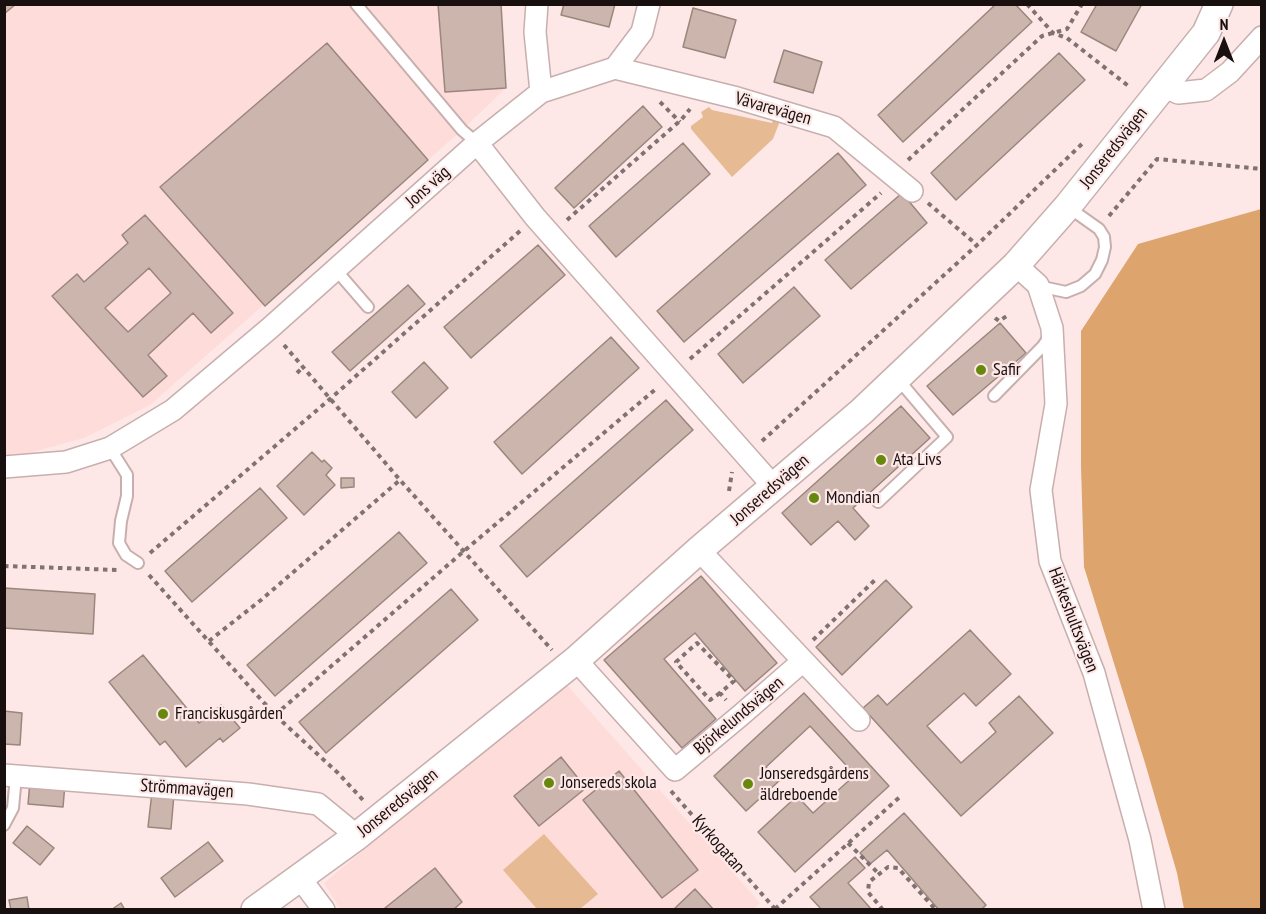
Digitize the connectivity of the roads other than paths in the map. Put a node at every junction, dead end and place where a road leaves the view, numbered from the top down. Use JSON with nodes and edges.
{"nodes":[{"id":1,"x":356,"y":4,"type":"edge"},
{"id":2,"x":537,"y":4,"type":"edge"},
{"id":3,"x":649,"y":4,"type":"edge"},
{"id":4,"x":1219,"y":4,"type":"edge"},
{"id":5,"x":1262,"y":37,"type":"edge"},
{"id":6,"x":615,"y":68,"type":"junction"},
{"id":7,"x":1163,"y":86,"type":"junction"},
{"id":8,"x":542,"y":92,"type":"junction"},
{"id":9,"x":477,"y":143,"type":"junction"},
{"id":10,"x":912,"y":191,"type":"road end"},
{"id":11,"x":1068,"y":207,"type":"junction"},
{"id":12,"x":1016,"y":265,"type":"junction"},
{"id":13,"x":336,"y":270,"type":"junction"},
{"id":14,"x":1038,"y":285,"type":"junction"},
{"id":15,"x":368,"y":307,"type":"dead end"},
{"id":16,"x":1052,"y":332,"type":"junction"},
{"id":17,"x":897,"y":378,"type":"junction"},
{"id":18,"x":994,"y":396,"type":"dead end"},
{"id":19,"x":110,"y":448,"type":"junction"},
{"id":20,"x":4,"y":467,"type":"edge"},
{"id":21,"x":774,"y":487,"type":"junction"},
{"id":22,"x":879,"y":502,"type":"dead end"},
{"id":23,"x":699,"y":550,"type":"junction"},
{"id":24,"x":138,"y":563,"type":"road end"},
{"id":25,"x":800,"y":658,"type":"junction"},
{"id":26,"x":572,"y":664,"type":"junction"},
{"id":27,"x":859,"y":720,"type":"dead end"},
{"id":28,"x":10,"y":776,"type":"edge"},
{"id":29,"x":4,"y":825,"type":"edge"},
{"id":30,"x":357,"y":836,"type":"junction"},
{"id":31,"x":300,"y":878,"type":"junction"},
{"id":32,"x":255,"y":909,"type":"edge"},
{"id":33,"x":324,"y":909,"type":"edge"},
{"id":34,"x":1154,"y":909,"type":"edge"}],
"edges":[{"from":1,"to":9,"type":"lane"},
{"from":2,"to":8,"type":"street"},
{"from":3,"to":6,"type":"street"},
{"from":4,"to":7,"type":"street","name":"Jonseredsvägen"},
{"from":5,"to":7,"type":"street"},
{"from":6,"to":8,"type":"street"},
{"from":6,"to":10,"type":"street","name":"Vävarevägen"},
{"from":7,"to":11,"type":"street","name":"Jonseredsvägen"},
{"from":8,"to":9,"type":"street"},
{"from":9,"to":13,"type":"street","name":"Jons väg"},
{"from":9,"to":21,"type":"street"},
{"from":11,"to":12,"type":"street","name":"Jonseredsvägen"},
{"from":11,"to":14,"type":"lane"},
{"from":12,"to":14,"type":"street"},
{"from":12,"to":17,"type":"street","name":"Jonseredsvägen"},
{"from":13,"to":15,"type":"lane"},
{"from":13,"to":19,"type":"street","name":"Jons väg"},
{"from":14,"to":16,"type":"street","name":"Härkeshultsvägen"},
{"from":16,"to":18,"type":"lane"},
{"from":16,"to":34,"type":"street","name":"Härkeshultsvägen"},
{"from":17,"to":21,"type":"street","name":"Jonseredsvägen"},
{"from":17,"to":22,"type":"lane"},
{"from":19,"to":20,"type":"street","name":"Jons väg"},
{"from":19,"to":24,"type":"lane"},
{"from":21,"to":23,"type":"street","name":"Jonseredsvägen"},
{"from":23,"to":25,"type":"street"},
{"from":23,"to":26,"type":"street","name":"Jonseredsvägen"},
{"from":25,"to":26,"type":"street","name":"Björkelundsvägen"},
{"from":25,"to":27,"type":"street"},
{"from":26,"to":30,"type":"street","name":"Jonseredsvägen"},
{"from":28,"to":29,"type":"lane"},
{"from":28,"to":30,"type":"street","name":"Strömmavägen"},
{"from":30,"to":31,"type":"street","name":"Jonseredsvägen"},
{"from":31,"to":32,"type":"street","name":"Jonseredsvägen"},
{"from":31,"to":33,"type":"street"}]}
